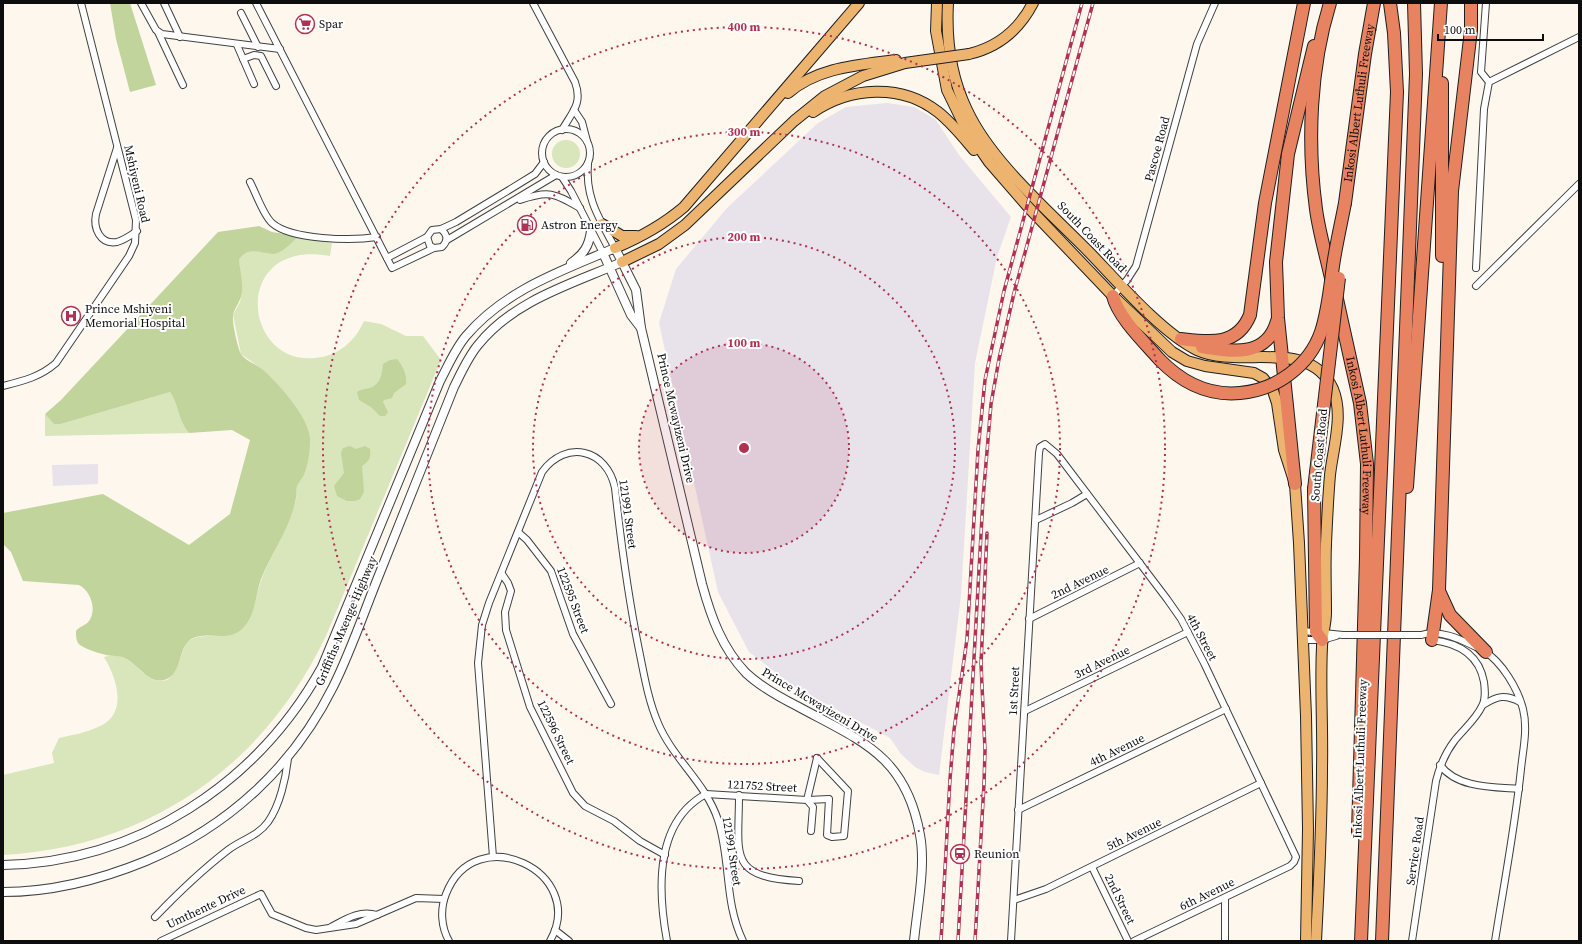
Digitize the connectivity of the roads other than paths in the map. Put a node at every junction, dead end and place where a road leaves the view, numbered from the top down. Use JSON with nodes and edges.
{"nodes":[{"id":1,"x":81,"y":3,"type":"edge"},
{"id":2,"x":142,"y":3,"type":"edge"},
{"id":3,"x":164,"y":3,"type":"edge"},
{"id":4,"x":256,"y":3,"type":"edge"},
{"id":5,"x":534,"y":3,"type":"edge"},
{"id":6,"x":859,"y":3,"type":"edge"},
{"id":7,"x":937,"y":3,"type":"edge"},
{"id":8,"x":948,"y":3,"type":"edge"},
{"id":9,"x":1028,"y":3,"type":"edge"},
{"id":10,"x":1032,"y":3,"type":"edge"},
{"id":11,"x":1215,"y":3,"type":"edge"},
{"id":12,"x":1304,"y":3,"type":"edge"},
{"id":13,"x":1374,"y":3,"type":"edge"},
{"id":14,"x":1414,"y":3,"type":"edge"},
{"id":15,"x":1441,"y":3,"type":"edge"},
{"id":16,"x":1471,"y":3,"type":"edge"},
{"id":17,"x":1486,"y":3,"type":"edge"},
{"id":18,"x":1329,"y":6,"type":"edge"},
{"id":19,"x":1391,"y":6,"type":"edge"},
{"id":20,"x":241,"y":13,"type":"dead end"},
{"id":21,"x":158,"y":32,"type":"junction"},
{"id":22,"x":180,"y":37,"type":"junction"},
{"id":23,"x":1579,"y":37,"type":"edge"},
{"id":24,"x":237,"y":45,"type":"junction"},
{"id":25,"x":258,"y":47,"type":"junction"},
{"id":26,"x":280,"y":49,"type":"junction"},
{"id":27,"x":969,"y":52,"type":"junction"},
{"id":28,"x":1436,"y":54,"type":"junction"},
{"id":29,"x":243,"y":59,"type":"junction"},
{"id":30,"x":906,"y":61,"type":"junction"},
{"id":31,"x":1490,"y":82,"type":"junction"},
{"id":32,"x":254,"y":84,"type":"dead end"},
{"id":33,"x":183,"y":85,"type":"dead end"},
{"id":34,"x":276,"y":86,"type":"dead end"},
{"id":35,"x":574,"y":110,"type":"junction"},
{"id":36,"x":768,"y":110,"type":"junction"},
{"id":37,"x":562,"y":130,"type":"junction"},
{"id":38,"x":1280,"y":130,"type":"junction"},
{"id":39,"x":587,"y":141,"type":"junction"},
{"id":40,"x":117,"y":147,"type":"junction"},
{"id":41,"x":758,"y":156,"type":"junction"},
{"id":42,"x":544,"y":162,"type":"junction"},
{"id":43,"x":589,"y":162,"type":"junction"},
{"id":44,"x":559,"y":176,"type":"junction"},
{"id":45,"x":250,"y":182,"type":"dead end"},
{"id":46,"x":1579,"y":184,"type":"edge"},
{"id":47,"x":510,"y":203,"type":"junction"},
{"id":48,"x":1345,"y":203,"type":"junction"},
{"id":49,"x":580,"y":208,"type":"junction"},
{"id":50,"x":1029,"y":208,"type":"junction"},
{"id":51,"x":602,"y":224,"type":"junction"},
{"id":52,"x":441,"y":230,"type":"junction"},
{"id":53,"x":592,"y":231,"type":"junction"},
{"id":54,"x":136,"y":232,"type":"junction"},
{"id":55,"x":643,"y":235,"type":"junction"},
{"id":56,"x":427,"y":237,"type":"junction"},
{"id":57,"x":377,"y":238,"type":"junction"},
{"id":58,"x":447,"y":240,"type":"junction"},
{"id":59,"x":434,"y":248,"type":"junction"},
{"id":60,"x":615,"y":248,"type":"junction"},
{"id":61,"x":603,"y":253,"type":"junction"},
{"id":62,"x":387,"y":258,"type":"junction"},
{"id":63,"x":622,"y":262,"type":"junction"},
{"id":64,"x":1276,"y":262,"type":"junction"},
{"id":65,"x":610,"y":268,"type":"junction"},
{"id":66,"x":1476,"y":268,"type":"dead end"},
{"id":67,"x":549,"y":277,"type":"junction"},
{"id":68,"x":1476,"y":286,"type":"dead end"},
{"id":69,"x":1122,"y":287,"type":"junction"},
{"id":70,"x":1113,"y":296,"type":"junction"},
{"id":71,"x":1278,"y":318,"type":"junction"},
{"id":72,"x":641,"y":328,"type":"junction"},
{"id":73,"x":1185,"y":342,"type":"junction"},
{"id":74,"x":1282,"y":357,"type":"junction"},
{"id":75,"x":1445,"y":383,"type":"junction"},
{"id":76,"x":3,"y":386,"type":"edge"},
{"id":77,"x":1043,"y":445,"type":"joint"},
{"id":78,"x":1295,"y":484,"type":"junction"},
{"id":79,"x":1087,"y":494,"type":"junction"},
{"id":80,"x":1036,"y":520,"type":"junction"},
{"id":81,"x":1399,"y":527,"type":"junction"},
{"id":82,"x":518,"y":532,"type":"junction"},
{"id":83,"x":1140,"y":563,"type":"junction"},
{"id":84,"x":502,"y":574,"type":"junction"},
{"id":85,"x":1439,"y":590,"type":"junction"},
{"id":86,"x":1029,"y":619,"type":"junction"},
{"id":87,"x":1188,"y":632,"type":"junction"},
{"id":88,"x":1321,"y":635,"type":"junction"},
{"id":89,"x":1303,"y":636,"type":"junction"},
{"id":90,"x":1428,"y":636,"type":"junction"},
{"id":91,"x":1486,"y":652,"type":"junction"},
{"id":92,"x":1520,"y":702,"type":"junction"},
{"id":93,"x":611,"y":704,"type":"dead end"},
{"id":94,"x":1483,"y":705,"type":"junction"},
{"id":95,"x":1226,"y":709,"type":"junction"},
{"id":96,"x":1025,"y":711,"type":"junction"},
{"id":97,"x":288,"y":758,"type":"junction"},
{"id":98,"x":1440,"y":765,"type":"junction"},
{"id":99,"x":1262,"y":783,"type":"junction"},
{"id":100,"x":1519,"y":789,"type":"junction"},
{"id":101,"x":706,"y":794,"type":"junction"},
{"id":102,"x":739,"y":796,"type":"junction"},
{"id":103,"x":808,"y":800,"type":"junction"},
{"id":104,"x":1018,"y":810,"type":"junction"},
{"id":105,"x":811,"y":831,"type":"dead end"},
{"id":106,"x":665,"y":855,"type":"junction"},
{"id":107,"x":493,"y":857,"type":"junction"},
{"id":108,"x":3,"y":861,"type":"edge"},
{"id":109,"x":48,"y":862,"type":"junction"},
{"id":110,"x":3,"y":865,"type":"edge"},
{"id":111,"x":1290,"y":866,"type":"joint"},
{"id":112,"x":1092,"y":867,"type":"junction"},
{"id":113,"x":1365,"y":873,"type":"junction"},
{"id":114,"x":799,"y":881,"type":"dead end"},
{"id":115,"x":3,"y":892,"type":"edge"},
{"id":116,"x":1225,"y":898,"type":"junction"},
{"id":117,"x":444,"y":899,"type":"junction"},
{"id":118,"x":1014,"y":900,"type":"junction"},
{"id":119,"x":155,"y":917,"type":"dead end"},
{"id":120,"x":555,"y":930,"type":"junction"},
{"id":121,"x":161,"y":941,"type":"edge"},
{"id":122,"x":449,"y":941,"type":"edge"},
{"id":123,"x":550,"y":941,"type":"edge"},
{"id":124,"x":569,"y":941,"type":"edge"},
{"id":125,"x":667,"y":941,"type":"edge"},
{"id":126,"x":743,"y":941,"type":"edge"},
{"id":127,"x":914,"y":941,"type":"edge"},
{"id":128,"x":1011,"y":941,"type":"edge"},
{"id":129,"x":1128,"y":941,"type":"edge"},
{"id":130,"x":1134,"y":941,"type":"edge"},
{"id":131,"x":1225,"y":941,"type":"edge"},
{"id":132,"x":1306,"y":941,"type":"edge"},
{"id":133,"x":1316,"y":941,"type":"edge"},
{"id":134,"x":1361,"y":941,"type":"edge"},
{"id":135,"x":1382,"y":941,"type":"edge"},
{"id":136,"x":1412,"y":941,"type":"edge"},
{"id":137,"x":1495,"y":941,"type":"edge"}],
"edges":[{"from":1,"to":40,"type":"street","name":"Mshiyeni Road"},
{"from":2,"to":21,"type":"street"},
{"from":3,"to":22,"type":"street"},
{"from":4,"to":26,"type":"street"},
{"from":5,"to":35,"type":"street"},
{"from":6,"to":36,"type":"main road"},
{"from":7,"to":50,"type":"main road","name":"South Coast Road"},
{"from":8,"to":69,"type":"main road","name":"South Coast Road"},
{"from":9,"to":27,"type":"main road"},
{"from":10,"to":27,"type":"main road"},
{"from":11,"to":69,"type":"street","name":"Pascoe Road"},
{"from":12,"to":38,"type":"highway"},
{"from":13,"to":48,"type":"highway","name":"Inkosi Albert Luthuli Freeway"},
{"from":14,"to":81,"type":"highway"},
{"from":15,"to":28,"type":"highway"},
{"from":16,"to":75,"type":"highway"},
{"from":17,"to":31,"type":"street"},
{"from":18,"to":64,"type":"highway"},
{"from":18,"to":113,"type":"highway","name":"Inkosi Albert Luthuli Freeway"},
{"from":19,"to":113,"type":"highway"},
{"from":20,"to":25,"type":"street"},
{"from":21,"to":22,"type":"street"},
{"from":21,"to":33,"type":"street"},
{"from":22,"to":24,"type":"street"},
{"from":23,"to":31,"type":"street"},
{"from":24,"to":25,"type":"street"},
{"from":24,"to":29,"type":"street"},
{"from":25,"to":26,"type":"street"},
{"from":26,"to":57,"type":"street"},
{"from":27,"to":30,"type":"main road"},
{"from":28,"to":75,"type":"highway"},
{"from":28,"to":81,"type":"highway"},
{"from":29,"to":32,"type":"street"},
{"from":29,"to":34,"type":"street"},
{"from":30,"to":36,"type":"main road"},
{"from":30,"to":41,"type":"main road"},
{"from":31,"to":66,"type":"street"},
{"from":35,"to":37,"type":"street"},
{"from":35,"to":39,"type":"street"},
{"from":36,"to":55,"type":"main road"},
{"from":37,"to":39,"type":"street"},
{"from":37,"to":42,"type":"street"},
{"from":38,"to":64,"type":"highway"},
{"from":38,"to":73,"type":"highway"},
{"from":39,"to":43,"type":"street"},
{"from":40,"to":54,"type":"street","name":"Mshiyeni Road"},
{"from":40,"to":54,"type":"street"},
{"from":41,"to":50,"type":"main road"},
{"from":41,"to":63,"type":"main road"},
{"from":42,"to":44,"type":"street"},
{"from":42,"to":52,"type":"street"},
{"from":43,"to":44,"type":"street"},
{"from":43,"to":51,"type":"street"},
{"from":44,"to":47,"type":"street"},
{"from":44,"to":49,"type":"street"},
{"from":45,"to":57,"type":"street"},
{"from":46,"to":68,"type":"street"},
{"from":47,"to":49,"type":"street"},
{"from":47,"to":58,"type":"street"},
{"from":48,"to":70,"type":"highway","bridge":true},
{"from":48,"to":88,"type":"highway","bridge":true},
{"from":49,"to":53,"type":"street"},
{"from":50,"to":70,"type":"main road","name":"South Coast Road"},
{"from":51,"to":55,"type":"main road"},
{"from":51,"to":60,"type":"street"},
{"from":52,"to":56,"type":"street"},
{"from":52,"to":58,"type":"street"},
{"from":53,"to":61,"type":"street"},
{"from":53,"to":67,"type":"street"},
{"from":54,"to":76,"type":"street","name":"Mshiyeni Road"},
{"from":55,"to":60,"type":"main road"},
{"from":56,"to":59,"type":"street"},
{"from":56,"to":62,"type":"street"},
{"from":57,"to":62,"type":"street"},
{"from":58,"to":59,"type":"street"},
{"from":59,"to":62,"type":"street"},
{"from":60,"to":61,"type":"street","name":"Griffiths Mxenge Highway"},
{"from":60,"to":63,"type":"street","name":"Prince Mcwayizeni Drive"},
{"from":61,"to":65,"type":"street","name":"Prince Mcwayizeni Drive"},
{"from":61,"to":67,"type":"street","name":"Griffiths Mxenge Highway"},
{"from":63,"to":65,"type":"street","name":"Griffiths Mxenge Highway"},
{"from":63,"to":72,"type":"street","name":"Prince Mcwayizeni Drive"},
{"from":64,"to":71,"type":"highway"},
{"from":65,"to":72,"type":"street","name":"Prince Mcwayizeni Drive"},
{"from":65,"to":97,"type":"street","name":"Griffiths Mxenge Highway"},
{"from":67,"to":109,"type":"street","name":"Griffiths Mxenge Highway"},
{"from":69,"to":70,"type":"street","name":"Pascoe Road"},
{"from":69,"to":73,"type":"main road","name":"South Coast Road"},
{"from":70,"to":78,"type":"main road","name":"South Coast Road"},
{"from":71,"to":73,"type":"highway"},
{"from":71,"to":74,"type":"highway"},
{"from":72,"to":127,"type":"street","name":"Prince Mcwayizeni Drive"},
{"from":73,"to":74,"type":"main road","name":"South Coast Road"},
{"from":74,"to":78,"type":"highway"},
{"from":74,"to":88,"type":"main road","name":"South Coast Road"},
{"from":75,"to":85,"type":"highway"},
{"from":77,"to":79,"type":"street","name":"4th Street"},
{"from":77,"to":80,"type":"street","name":"1st Street"},
{"from":78,"to":89,"type":"main road","name":"South Coast Road"},
{"from":79,"to":80,"type":"street"},
{"from":79,"to":83,"type":"street","name":"4th Street"},
{"from":80,"to":86,"type":"street","name":"1st Street"},
{"from":81,"to":135,"type":"highway"},
{"from":82,"to":84,"type":"street","name":"121991 Street"},
{"from":82,"to":93,"type":"street","name":"122595 Street"},
{"from":82,"to":101,"type":"street","name":"121991 Street"},
{"from":83,"to":86,"type":"street","name":"2nd Avenue"},
{"from":83,"to":87,"type":"street","name":"4th Street"},
{"from":84,"to":106,"type":"street","name":"122596 Street"},
{"from":84,"to":107,"type":"street","name":"121991 Street"},
{"from":85,"to":90,"type":"highway"},
{"from":85,"to":91,"type":"highway"},
{"from":86,"to":96,"type":"street","name":"1st Street"},
{"from":87,"to":95,"type":"street","name":"4th Street"},
{"from":87,"to":96,"type":"street","name":"3rd Avenue"},
{"from":88,"to":89,"type":"street"},
{"from":88,"to":89,"type":"street"},
{"from":88,"to":90,"type":"street","bridge":true},
{"from":88,"to":133,"type":"main road","name":"South Coast Road"},
{"from":89,"to":132,"type":"main road","name":"South Coast Road"},
{"from":90,"to":91,"type":"street"},
{"from":90,"to":94,"type":"street"},
{"from":91,"to":92,"type":"street"},
{"from":92,"to":94,"type":"street","name":"Service Road"},
{"from":92,"to":100,"type":"street"},
{"from":94,"to":98,"type":"street","name":"Service Road"},
{"from":95,"to":99,"type":"street","name":"4th Street"},
{"from":95,"to":104,"type":"street","name":"4th Avenue"},
{"from":96,"to":104,"type":"street","name":"1st Street"},
{"from":97,"to":115,"type":"street","name":"Griffiths Mxenge Highway"},
{"from":97,"to":119,"type":"street"},
{"from":98,"to":100,"type":"street"},
{"from":98,"to":136,"type":"street","name":"Service Road"},
{"from":99,"to":111,"type":"street","name":"4th Street"},
{"from":99,"to":112,"type":"street","name":"5th Avenue"},
{"from":100,"to":137,"type":"street"},
{"from":101,"to":102,"type":"street","name":"121752 Street"},
{"from":101,"to":106,"type":"street"},
{"from":101,"to":126,"type":"street","name":"121991 Street"},
{"from":102,"to":103,"type":"street","name":"121752 Street"},
{"from":102,"to":114,"type":"street"},
{"from":103,"to":103,"type":"street"},
{"from":103,"to":105,"type":"street","name":"121752 Street"},
{"from":104,"to":118,"type":"street","name":"1st Street"},
{"from":106,"to":125,"type":"street"},
{"from":107,"to":117,"type":"street"},
{"from":107,"to":120,"type":"street"},
{"from":108,"to":109,"type":"street"},
{"from":109,"to":110,"type":"street","name":"Griffiths Mxenge Highway"},
{"from":111,"to":116,"type":"street","name":"6th Avenue"},
{"from":112,"to":118,"type":"street","name":"5th Avenue"},
{"from":112,"to":129,"type":"street","name":"2nd Street"},
{"from":113,"to":134,"type":"highway"},
{"from":116,"to":130,"type":"street","name":"6th Avenue"},
{"from":116,"to":131,"type":"street"},
{"from":117,"to":121,"type":"street","name":"Umthente Drive"},
{"from":117,"to":122,"type":"street"},
{"from":118,"to":128,"type":"street","name":"1st Street"},
{"from":120,"to":123,"type":"street"},
{"from":120,"to":124,"type":"street"}]}
